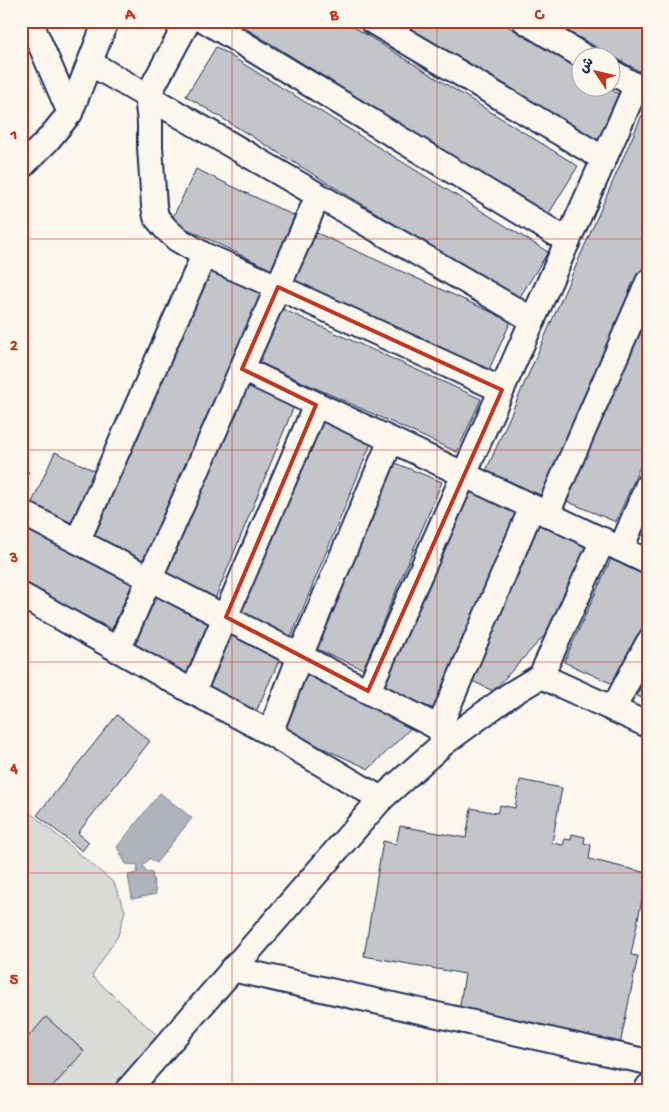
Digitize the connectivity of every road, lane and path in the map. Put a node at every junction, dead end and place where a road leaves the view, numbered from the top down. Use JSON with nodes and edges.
{"nodes":[{"id":1,"x":30,"y":21,"type":"edge"},
{"id":2,"x":106,"y":21,"type":"edge"},
{"id":3,"x":188,"y":21,"type":"edge"},
{"id":4,"x":206,"y":21,"type":"edge"},
{"id":5,"x":372,"y":21,"type":"edge"},
{"id":6,"x":526,"y":21,"type":"edge"},
{"id":7,"x":572,"y":49,"type":"edge"},
{"id":8,"x":90,"y":63,"type":"junction"},
{"id":9,"x":622,"y":78,"type":"edge"},
{"id":10,"x":642,"y":90,"type":"edge"},
{"id":11,"x":147,"y":97,"type":"junction"},
{"id":12,"x":70,"y":113,"type":"junction"},
{"id":13,"x":604,"y":159,"type":"junction"},
{"id":14,"x":21,"y":167,"type":"edge"},
{"id":15,"x":318,"y":196,"type":"junction"},
{"id":16,"x":568,"y":241,"type":"junction"},
{"id":17,"x":204,"y":255,"type":"junction"},
{"id":18,"x":648,"y":282,"type":"edge"},
{"id":19,"x":278,"y":287,"type":"junction"},
{"id":20,"x":532,"y":320,"type":"junction"},
{"id":21,"x":242,"y":369,"type":"junction"},
{"id":22,"x":502,"y":390,"type":"junction"},
{"id":23,"x":316,"y":405,"type":"junction"},
{"id":24,"x":391,"y":440,"type":"junction"},
{"id":25,"x":465,"y":475,"type":"junction"},
{"id":26,"x":648,"y":485,"type":"edge"},
{"id":27,"x":540,"y":510,"type":"junction"},
{"id":28,"x":21,"y":512,"type":"edge"},
{"id":29,"x":78,"y":540,"type":"junction"},
{"id":30,"x":612,"y":545,"type":"junction"},
{"id":31,"x":648,"y":562,"type":"edge"},
{"id":32,"x":150,"y":577,"type":"junction"},
{"id":33,"x":21,"y":595,"type":"edge"},
{"id":34,"x":226,"y":617,"type":"junction"},
{"id":35,"x":648,"y":644,"type":"edge"},
{"id":36,"x":118,"y":650,"type":"junction"},
{"id":37,"x":300,"y":656,"type":"junction"},
{"id":38,"x":541,"y":676,"type":"junction"},
{"id":39,"x":368,"y":691,"type":"junction"},
{"id":40,"x":193,"y":692,"type":"junction"},
{"id":41,"x":613,"y":709,"type":"junction"},
{"id":42,"x":648,"y":725,"type":"edge"},
{"id":43,"x":270,"y":732,"type":"junction"},
{"id":44,"x":441,"y":736,"type":"junction"},
{"id":45,"x":381,"y":799,"type":"junction"},
{"id":46,"x":232,"y":968,"type":"junction"},
{"id":47,"x":648,"y":1062,"type":"edge"},
{"id":48,"x":127,"y":1091,"type":"edge"}],
"edges":[{"from":1,"to":12,"type":"street"},
{"from":2,"to":8,"type":"street"},
{"from":3,"to":11,"type":"street"},
{"from":4,"to":16,"type":"street"},
{"from":5,"to":13,"type":"street"},
{"from":6,"to":7,"type":"street"},
{"from":8,"to":11,"type":"street"},
{"from":8,"to":12,"type":"street"},
{"from":9,"to":10,"type":"street"},
{"from":10,"to":13,"type":"street"},
{"from":11,"to":15,"type":"street"},
{"from":11,"to":17,"type":"street"},
{"from":12,"to":14,"type":"street"},
{"from":13,"to":16,"type":"street"},
{"from":15,"to":19,"type":"street"},
{"from":15,"to":20,"type":"street"},
{"from":16,"to":20,"type":"street"},
{"from":17,"to":19,"type":"street"},
{"from":17,"to":29,"type":"street"},
{"from":18,"to":27,"type":"street"},
{"from":19,"to":21,"type":"street"},
{"from":19,"to":22,"type":"street"},
{"from":20,"to":22,"type":"street"},
{"from":21,"to":23,"type":"street"},
{"from":21,"to":32,"type":"street"},
{"from":22,"to":25,"type":"street"},
{"from":23,"to":24,"type":"street"},
{"from":23,"to":34,"type":"street"},
{"from":24,"to":25,"type":"street"},
{"from":24,"to":37,"type":"street"},
{"from":25,"to":27,"type":"street"},
{"from":25,"to":39,"type":"street"},
{"from":26,"to":30,"type":"street"},
{"from":27,"to":30,"type":"street"},
{"from":27,"to":44,"type":"street"},
{"from":28,"to":29,"type":"street"},
{"from":29,"to":32,"type":"street"},
{"from":30,"to":31,"type":"street"},
{"from":30,"to":38,"type":"street"},
{"from":32,"to":34,"type":"street"},
{"from":32,"to":36,"type":"street"},
{"from":33,"to":36,"type":"street"},
{"from":34,"to":37,"type":"street"},
{"from":34,"to":40,"type":"street"},
{"from":35,"to":41,"type":"street"},
{"from":36,"to":40,"type":"street"},
{"from":37,"to":39,"type":"street"},
{"from":37,"to":43,"type":"street"},
{"from":38,"to":41,"type":"street"},
{"from":38,"to":44,"type":"street"},
{"from":39,"to":44,"type":"street"},
{"from":40,"to":43,"type":"street"},
{"from":41,"to":42,"type":"street"},
{"from":43,"to":45,"type":"street"},
{"from":44,"to":45,"type":"street"},
{"from":45,"to":46,"type":"street"},
{"from":46,"to":47,"type":"street"},
{"from":46,"to":48,"type":"street"}]}
